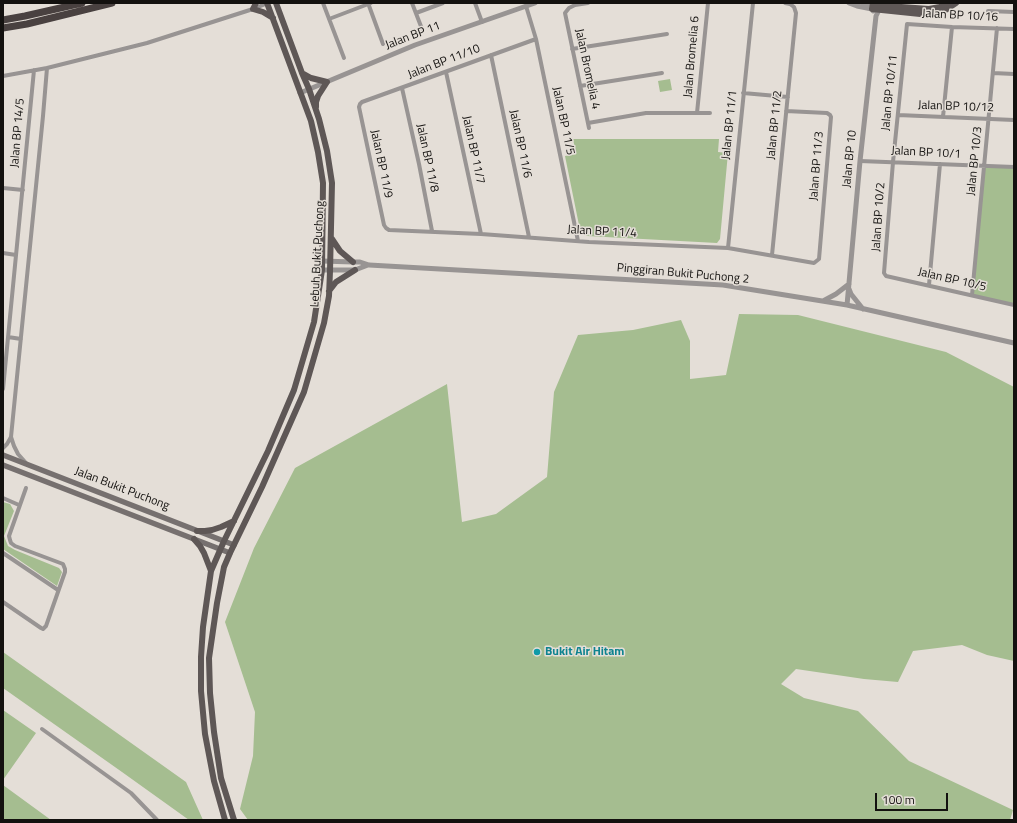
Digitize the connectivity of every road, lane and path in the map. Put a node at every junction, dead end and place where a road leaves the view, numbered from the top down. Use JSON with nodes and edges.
{"nodes":[{"id":1,"x":82,"y":3,"type":"edge"},
{"id":2,"x":112,"y":3,"type":"edge"},
{"id":3,"x":256,"y":3,"type":"edge"},
{"id":4,"x":267,"y":3,"type":"edge"},
{"id":5,"x":276,"y":3,"type":"edge"},
{"id":6,"x":323,"y":3,"type":"edge"},
{"id":7,"x":369,"y":3,"type":"edge"},
{"id":8,"x":412,"y":3,"type":"edge"},
{"id":9,"x":443,"y":3,"type":"edge"},
{"id":10,"x":474,"y":3,"type":"edge"},
{"id":11,"x":535,"y":3,"type":"edge"},
{"id":12,"x":588,"y":3,"type":"edge"},
{"id":13,"x":708,"y":3,"type":"edge"},
{"id":14,"x":753,"y":3,"type":"edge"},
{"id":15,"x":785,"y":3,"type":"edge"},
{"id":16,"x":849,"y":3,"type":"edge"},
{"id":17,"x":863,"y":3,"type":"edge"},
{"id":18,"x":902,"y":3,"type":"edge"},
{"id":19,"x":946,"y":3,"type":"edge"},
{"id":20,"x":956,"y":3,"type":"edge"},
{"id":21,"x":526,"y":6,"type":"junction"},
{"id":22,"x":876,"y":7,"type":"edge"},
{"id":23,"x":913,"y":8,"type":"junction"},
{"id":24,"x":252,"y":9,"type":"junction"},
{"id":25,"x":988,"y":11,"type":"dead end"},
{"id":26,"x":1014,"y":12,"type":"edge"},
{"id":27,"x":416,"y":13,"type":"junction"},
{"id":28,"x":274,"y":18,"type":"junction"},
{"id":29,"x":329,"y":19,"type":"junction"},
{"id":30,"x":3,"y":20,"type":"edge"},
{"id":31,"x":482,"y":22,"type":"junction"},
{"id":32,"x":906,"y":26,"type":"joint"},
{"id":33,"x":952,"y":27,"type":"junction"},
{"id":34,"x":3,"y":28,"type":"edge"},
{"id":35,"x":998,"y":28,"type":"junction"},
{"id":36,"x":422,"y":29,"type":"dead end"},
{"id":37,"x":1014,"y":29,"type":"edge"},
{"id":38,"x":667,"y":34,"type":"dead end"},
{"id":39,"x":536,"y":39,"type":"junction"},
{"id":40,"x":383,"y":44,"type":"dead end"},
{"id":41,"x":572,"y":49,"type":"junction"},
{"id":42,"x":492,"y":54,"type":"junction"},
{"id":43,"x":344,"y":58,"type":"dead end"},
{"id":44,"x":47,"y":68,"type":"junction"},
{"id":45,"x":34,"y":70,"type":"junction"},
{"id":46,"x":446,"y":72,"type":"junction"},
{"id":47,"x":662,"y":72,"type":"dead end"},
{"id":48,"x":302,"y":73,"type":"junction"},
{"id":49,"x":993,"y":73,"type":"junction"},
{"id":50,"x":1014,"y":74,"type":"edge"},
{"id":51,"x":3,"y":76,"type":"edge"},
{"id":52,"x":327,"y":82,"type":"junction"},
{"id":53,"x":580,"y":86,"type":"junction"},
{"id":54,"x":402,"y":88,"type":"junction"},
{"id":55,"x":309,"y":89,"type":"junction"},
{"id":56,"x":300,"y":93,"type":"junction"},
{"id":57,"x":744,"y":93,"type":"junction"},
{"id":58,"x":788,"y":97,"type":"junction"},
{"id":59,"x":360,"y":104,"type":"joint"},
{"id":60,"x":315,"y":109,"type":"junction"},
{"id":61,"x":786,"y":111,"type":"junction"},
{"id":62,"x":697,"y":113,"type":"junction"},
{"id":63,"x":710,"y":113,"type":"dead end"},
{"id":64,"x":898,"y":115,"type":"junction"},
{"id":65,"x":943,"y":117,"type":"junction"},
{"id":66,"x":989,"y":119,"type":"junction"},
{"id":67,"x":1014,"y":120,"type":"edge"},
{"id":68,"x":860,"y":161,"type":"junction"},
{"id":69,"x":893,"y":162,"type":"junction"},
{"id":70,"x":940,"y":164,"type":"junction"},
{"id":71,"x":984,"y":166,"type":"junction"},
{"id":72,"x":1014,"y":167,"type":"edge"},
{"id":73,"x":3,"y":188,"type":"edge"},
{"id":74,"x":23,"y":190,"type":"junction"},
{"id":75,"x":386,"y":228,"type":"joint"},
{"id":76,"x":432,"y":231,"type":"junction"},
{"id":77,"x":481,"y":234,"type":"junction"},
{"id":78,"x":529,"y":237,"type":"junction"},
{"id":79,"x":332,"y":239,"type":"junction"},
{"id":80,"x":578,"y":241,"type":"junction"},
{"id":81,"x":728,"y":248,"type":"junction"},
{"id":82,"x":3,"y":253,"type":"edge"},
{"id":83,"x":16,"y":255,"type":"junction"},
{"id":84,"x":772,"y":255,"type":"junction"},
{"id":85,"x":322,"y":261,"type":"junction"},
{"id":86,"x":330,"y":262,"type":"junction"},
{"id":87,"x":353,"y":262,"type":"junction"},
{"id":88,"x":817,"y":262,"type":"joint"},
{"id":89,"x":368,"y":265,"type":"junction"},
{"id":90,"x":322,"y":270,"type":"junction"},
{"id":91,"x":330,"y":270,"type":"junction"},
{"id":92,"x":355,"y":270,"type":"junction"},
{"id":93,"x":885,"y":275,"type":"joint"},
{"id":94,"x":929,"y":285,"type":"junction"},
{"id":95,"x":849,"y":286,"type":"junction"},
{"id":96,"x":328,"y":292,"type":"junction"},
{"id":97,"x":972,"y":296,"type":"junction"},
{"id":98,"x":823,"y":301,"type":"junction"},
{"id":99,"x":847,"y":305,"type":"junction"},
{"id":100,"x":1014,"y":305,"type":"edge"},
{"id":101,"x":864,"y":309,"type":"junction"},
{"id":102,"x":8,"y":337,"type":"junction"},
{"id":103,"x":21,"y":339,"type":"junction"},
{"id":104,"x":1014,"y":340,"type":"edge"},
{"id":105,"x":1007,"y":342,"type":"junction"},
{"id":106,"x":1014,"y":343,"type":"edge"},
{"id":107,"x":3,"y":389,"type":"edge"},
{"id":108,"x":12,"y":437,"type":"junction"},
{"id":109,"x":3,"y":448,"type":"edge"},
{"id":110,"x":3,"y":455,"type":"edge"},
{"id":111,"x":27,"y":464,"type":"junction"},
{"id":112,"x":3,"y":465,"type":"edge"},
{"id":113,"x":26,"y":488,"type":"dead end"},
{"id":114,"x":102,"y":493,"type":"junction"},
{"id":115,"x":3,"y":498,"type":"edge"},
{"id":116,"x":99,"y":502,"type":"junction"},
{"id":117,"x":20,"y":505,"type":"junction"},
{"id":118,"x":234,"y":521,"type":"junction"},
{"id":119,"x":197,"y":531,"type":"junction"},
{"id":120,"x":194,"y":539,"type":"junction"},
{"id":121,"x":224,"y":541,"type":"junction"},
{"id":122,"x":234,"y":545,"type":"junction"},
{"id":123,"x":220,"y":550,"type":"junction"},
{"id":124,"x":3,"y":553,"type":"edge"},
{"id":125,"x":230,"y":554,"type":"junction"},
{"id":126,"x":211,"y":571,"type":"junction"},
{"id":127,"x":58,"y":590,"type":"junction"},
{"id":128,"x":3,"y":602,"type":"edge"},
{"id":129,"x":201,"y":657,"type":"junction"},
{"id":130,"x":209,"y":658,"type":"junction"},
{"id":131,"x":42,"y":729,"type":"dead end"},
{"id":132,"x":157,"y":820,"type":"edge"},
{"id":133,"x":226,"y":820,"type":"edge"},
{"id":134,"x":234,"y":820,"type":"edge"}],
"edges":[{"from":1,"to":30,"type":"highway"},
{"from":2,"to":34,"type":"highway"},
{"from":3,"to":24,"type":"main road"},
{"from":4,"to":24,"type":"street"},
{"from":4,"to":28,"type":"main road","name":"Lebuh Bukit Puchong"},
{"from":5,"to":48,"type":"main road","name":"Lebuh Bukit Puchong"},
{"from":6,"to":29,"type":"street"},
{"from":7,"to":29,"type":"street"},
{"from":7,"to":40,"type":"street"},
{"from":8,"to":27,"type":"street"},
{"from":9,"to":27,"type":"street"},
{"from":10,"to":31,"type":"street"},
{"from":11,"to":21,"type":"street","name":"Jalan BP 11"},
{"from":12,"to":41,"type":"street","name":"Jalan Bromelia 4"},
{"from":13,"to":62,"type":"street","name":"Jalan Bromelia 6"},
{"from":14,"to":57,"type":"street","name":"Jalan BP 11/1"},
{"from":15,"to":58,"type":"street","name":"Jalan BP 11/2"},
{"from":16,"to":22,"type":"street"},
{"from":17,"to":22,"type":"street"},
{"from":18,"to":23,"type":"main road"},
{"from":19,"to":23,"type":"main road"},
{"from":20,"to":22,"type":"main road"},
{"from":21,"to":31,"type":"street","name":"Jalan BP 11"},
{"from":21,"to":39,"type":"street","name":"Jalan BP 11/5"},
{"from":22,"to":23,"type":"main road"},
{"from":22,"to":68,"type":"street","name":"Jalan BP 10"},
{"from":24,"to":28,"type":"main road"},
{"from":24,"to":44,"type":"street"},
{"from":25,"to":26,"type":"street"},
{"from":27,"to":36,"type":"street"},
{"from":28,"to":56,"type":"main road","name":"Lebuh Bukit Puchong"},
{"from":29,"to":43,"type":"street"},
{"from":31,"to":52,"type":"street","name":"Jalan BP 11"},
{"from":32,"to":33,"type":"street","name":"Jalan BP 10/16"},
{"from":32,"to":64,"type":"street","name":"Jalan BP 10/11"},
{"from":33,"to":35,"type":"street","name":"Jalan BP 10/16"},
{"from":33,"to":65,"type":"street"},
{"from":35,"to":37,"type":"street","name":"Jalan BP 10/16"},
{"from":35,"to":49,"type":"street","name":"Jalan BP 10/3"},
{"from":38,"to":41,"type":"street"},
{"from":39,"to":42,"type":"street","name":"Jalan BP 11/10"},
{"from":39,"to":80,"type":"street","name":"Jalan BP 11/5"},
{"from":41,"to":53,"type":"street","name":"Jalan Bromelia 4"},
{"from":42,"to":46,"type":"street","name":"Jalan BP 11/10"},
{"from":42,"to":78,"type":"street","name":"Jalan BP 11/6"},
{"from":44,"to":45,"type":"street"},
{"from":44,"to":103,"type":"street"},
{"from":45,"to":51,"type":"street"},
{"from":45,"to":74,"type":"street","name":"Jalan BP 14/5"},
{"from":46,"to":54,"type":"street","name":"Jalan BP 11/10"},
{"from":46,"to":77,"type":"street","name":"Jalan BP 11/7"},
{"from":47,"to":53,"type":"street"},
{"from":48,"to":52,"type":"main road"},
{"from":48,"to":55,"type":"main road","name":"Lebuh Bukit Puchong"},
{"from":49,"to":50,"type":"street"},
{"from":49,"to":66,"type":"street","name":"Jalan BP 10/3"},
{"from":52,"to":55,"type":"street","name":"Jalan BP 11"},
{"from":52,"to":60,"type":"main road"},
{"from":53,"to":62,"type":"street","name":"Jalan Bromelia 4"},
{"from":54,"to":59,"type":"street","name":"Jalan BP 11/10"},
{"from":54,"to":76,"type":"street","name":"Jalan BP 11/8"},
{"from":55,"to":56,"type":"street","name":"Jalan BP 11"},
{"from":55,"to":60,"type":"main road","name":"Lebuh Bukit Puchong"},
{"from":56,"to":85,"type":"main road","name":"Lebuh Bukit Puchong"},
{"from":57,"to":58,"type":"street"},
{"from":57,"to":81,"type":"street","name":"Jalan BP 11/1"},
{"from":58,"to":61,"type":"street","name":"Jalan BP 11/2"},
{"from":59,"to":75,"type":"street","name":"Jalan BP 11/9"},
{"from":60,"to":79,"type":"main road","name":"Lebuh Bukit Puchong"},
{"from":61,"to":84,"type":"street","name":"Jalan BP 11/2"},
{"from":61,"to":88,"type":"street","name":"Jalan BP 11/3"},
{"from":62,"to":63,"type":"street"},
{"from":64,"to":65,"type":"street","name":"Jalan BP 10/12"},
{"from":64,"to":69,"type":"street","name":"Jalan BP 10/11"},
{"from":65,"to":66,"type":"street","name":"Jalan BP 10/12"},
{"from":66,"to":67,"type":"street","name":"Jalan BP 10/12"},
{"from":66,"to":71,"type":"street","name":"Jalan BP 10/3"},
{"from":68,"to":69,"type":"street","name":"Jalan BP 10/1"},
{"from":68,"to":95,"type":"street","name":"Jalan BP 10"},
{"from":69,"to":70,"type":"street","name":"Jalan BP 10/1"},
{"from":69,"to":93,"type":"street","name":"Jalan BP 10/2"},
{"from":70,"to":71,"type":"street","name":"Jalan BP 10/1"},
{"from":70,"to":94,"type":"street"},
{"from":71,"to":72,"type":"street","name":"Jalan BP 10/1"},
{"from":71,"to":97,"type":"street","name":"Jalan BP 10/3"},
{"from":73,"to":74,"type":"street"},
{"from":74,"to":83,"type":"street","name":"Jalan BP 14/5"},
{"from":75,"to":76,"type":"street","name":"Jalan BP 11/4"},
{"from":76,"to":77,"type":"street","name":"Jalan BP 11/4"},
{"from":77,"to":78,"type":"street","name":"Jalan BP 11/4"},
{"from":78,"to":80,"type":"street","name":"Jalan BP 11/4"},
{"from":79,"to":86,"type":"main road","name":"Lebuh Bukit Puchong"},
{"from":79,"to":87,"type":"main road"},
{"from":80,"to":81,"type":"street","name":"Jalan BP 11/4"},
{"from":81,"to":84,"type":"street","name":"Jalan BP 11/4"},
{"from":82,"to":83,"type":"street"},
{"from":83,"to":102,"type":"street","name":"Jalan BP 14/5"},
{"from":84,"to":88,"type":"street","name":"Jalan BP 11/4"},
{"from":85,"to":86,"type":"street","name":"Pinggiran Bukit Puchong 2"},
{"from":85,"to":90,"type":"main road","name":"Lebuh Bukit Puchong"},
{"from":86,"to":87,"type":"street","name":"Pinggiran Bukit Puchong 2"},
{"from":86,"to":91,"type":"main road","name":"Lebuh Bukit Puchong"},
{"from":87,"to":89,"type":"street","name":"Pinggiran Bukit Puchong 2"},
{"from":89,"to":92,"type":"street","name":"Pinggiran Bukit Puchong 2"},
{"from":89,"to":98,"type":"street","name":"Pinggiran Bukit Puchong 2"},
{"from":90,"to":91,"type":"street","name":"Pinggiran Bukit Puchong 2"},
{"from":90,"to":118,"type":"main road","name":"Lebuh Bukit Puchong"},
{"from":91,"to":92,"type":"street","name":"Pinggiran Bukit Puchong 2"},
{"from":91,"to":96,"type":"main road","name":"Lebuh Bukit Puchong"},
{"from":92,"to":96,"type":"main road"},
{"from":93,"to":94,"type":"street","name":"Jalan BP 10/5"},
{"from":94,"to":97,"type":"street","name":"Jalan BP 10/5"},
{"from":95,"to":98,"type":"street"},
{"from":95,"to":99,"type":"street","name":"Jalan BP 10"},
{"from":95,"to":101,"type":"street"},
{"from":96,"to":122,"type":"main road","name":"Lebuh Bukit Puchong"},
{"from":97,"to":100,"type":"street","name":"Jalan BP 10/5"},
{"from":98,"to":99,"type":"street","name":"Pinggiran Bukit Puchong 2"},
{"from":99,"to":101,"type":"street","name":"Pinggiran Bukit Puchong 2"},
{"from":101,"to":105,"type":"street","name":"Pinggiran Bukit Puchong 2"},
{"from":102,"to":103,"type":"street"},
{"from":102,"to":107,"type":"street","name":"Jalan BP 14/5"},
{"from":103,"to":108,"type":"street"},
{"from":104,"to":105,"type":"street"},
{"from":105,"to":106,"type":"street","name":"Pinggiran Bukit Puchong 2"},
{"from":108,"to":109,"type":"street"},
{"from":108,"to":111,"type":"street"},
{"from":110,"to":111,"type":"main road","name":"Jalan Bukit Puchong"},
{"from":111,"to":114,"type":"main road","name":"Jalan Bukit Puchong"},
{"from":112,"to":116,"type":"main road","name":"Jalan Bukit Puchong"},
{"from":113,"to":117,"type":"street"},
{"from":114,"to":116,"type":"main road"},
{"from":114,"to":119,"type":"main road","name":"Jalan Bukit Puchong"},
{"from":115,"to":117,"type":"street"},
{"from":116,"to":120,"type":"main road","name":"Jalan Bukit Puchong"},
{"from":117,"to":127,"type":"street"},
{"from":118,"to":119,"type":"main road"},
{"from":118,"to":121,"type":"main road","name":"Lebuh Bukit Puchong"},
{"from":119,"to":121,"type":"main road","name":"Jalan Bukit Puchong"},
{"from":120,"to":123,"type":"main road","name":"Jalan Bukit Puchong"},
{"from":120,"to":126,"type":"main road"},
{"from":121,"to":122,"type":"main road","name":"Jalan Bukit Puchong"},
{"from":121,"to":123,"type":"main road","name":"Lebuh Bukit Puchong"},
{"from":122,"to":125,"type":"main road","name":"Lebuh Bukit Puchong"},
{"from":123,"to":125,"type":"main road","name":"Jalan Bukit Puchong"},
{"from":123,"to":126,"type":"main road"},
{"from":124,"to":127,"type":"street"},
{"from":125,"to":130,"type":"main road"},
{"from":126,"to":129,"type":"main road"},
{"from":127,"to":128,"type":"street"},
{"from":129,"to":130,"type":"main road"},
{"from":129,"to":133,"type":"main road"},
{"from":130,"to":134,"type":"main road"},
{"from":131,"to":132,"type":"street"}]}
